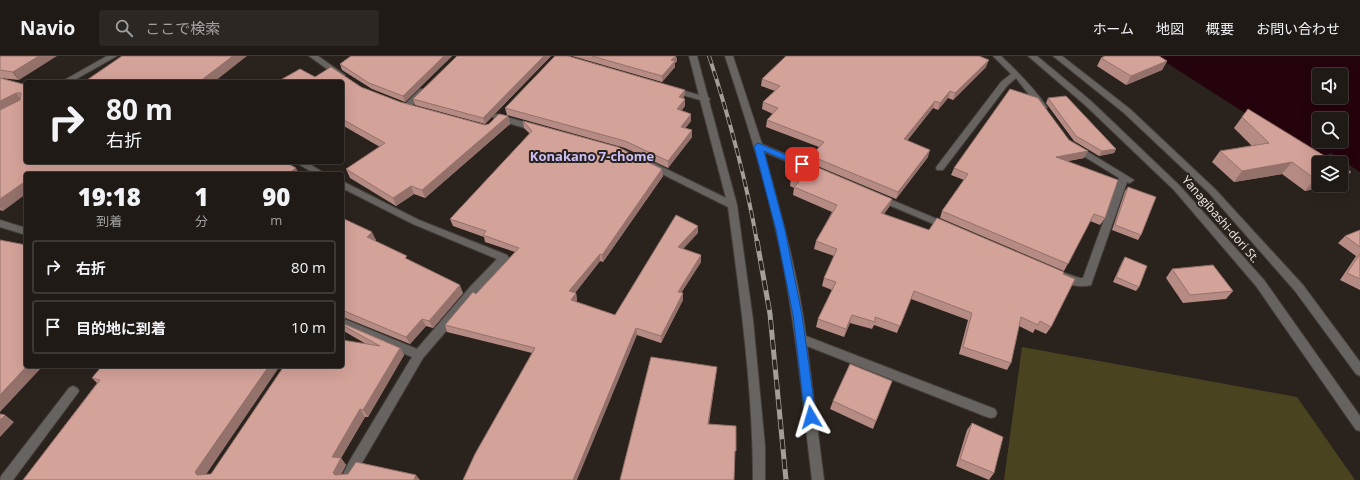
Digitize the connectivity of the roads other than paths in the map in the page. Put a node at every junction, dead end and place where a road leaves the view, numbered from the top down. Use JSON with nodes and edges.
{"nodes":[{"id":1,"x":114,"y":56,"type":"edge"},
{"id":2,"x":313,"y":56,"type":"edge"},
{"id":3,"x":693,"y":56,"type":"edge"},
{"id":4,"x":729,"y":56,"type":"edge"},
{"id":5,"x":998,"y":56,"type":"edge"},
{"id":6,"x":1032,"y":56,"type":"edge"},
{"id":7,"x":1057,"y":56,"type":"edge"},
{"id":8,"x":1016,"y":74,"type":"junction"},
{"id":9,"x":69,"y":80,"type":"edge"},
{"id":10,"x":349,"y":80,"type":"edge"},
{"id":11,"x":428,"y":86,"type":"edge"},
{"id":12,"x":662,"y":86,"type":"edge"},
{"id":13,"x":706,"y":99,"type":"junction"},
{"id":14,"x":391,"y":101,"type":"edge"},
{"id":15,"x":1048,"y":113,"type":"edge"},
{"id":16,"x":497,"y":118,"type":"edge"},
{"id":17,"x":542,"y":130,"type":"edge"},
{"id":18,"x":1070,"y":144,"type":"edge"},
{"id":19,"x":758,"y":146,"type":"junction"},
{"id":20,"x":642,"y":161,"type":"edge"},
{"id":21,"x":303,"y":164,"type":"edge"},
{"id":22,"x":940,"y":168,"type":"dead end"},
{"id":23,"x":318,"y":172,"type":"edge"},
{"id":24,"x":824,"y":174,"type":"edge"},
{"id":25,"x":344,"y":185,"type":"edge"},
{"id":26,"x":874,"y":195,"type":"edge"},
{"id":27,"x":732,"y":205,"type":"junction"},
{"id":28,"x":0,"y":223,"type":"edge"},
{"id":29,"x":954,"y":230,"type":"edge"},
{"id":30,"x":24,"y":231,"type":"edge"},
{"id":31,"x":1055,"y":273,"type":"edge"},
{"id":32,"x":344,"y":323,"type":"edge"},
{"id":33,"x":801,"y":339,"type":"junction"},
{"id":34,"x":419,"y":355,"type":"junction"},
{"id":35,"x":1360,"y":371,"type":"edge"},
{"id":36,"x":72,"y":391,"type":"dead end"},
{"id":37,"x":991,"y":413,"type":"dead end"},
{"id":38,"x":1360,"y":426,"type":"edge"},
{"id":39,"x":5,"y":480,"type":"edge"},
{"id":40,"x":346,"y":480,"type":"edge"},
{"id":41,"x":759,"y":480,"type":"edge"},
{"id":42,"x":818,"y":480,"type":"edge"}],
"edges":[{"from":1,"to":9,"type":"street"},
{"from":2,"to":10,"type":"street"},
{"from":3,"to":13,"type":"street"},
{"from":4,"to":19,"type":"street"},
{"from":5,"to":8,"type":"street"},
{"from":6,"to":38,"type":"street","name":"Yanagibashi-dori St."},
{"from":7,"to":35,"type":"street","name":"Yanagibashi-dori St."},
{"from":8,"to":15,"type":"street"},
{"from":8,"to":22,"type":"street"},
{"from":11,"to":14,"type":"street"},
{"from":12,"to":13,"type":"street"},
{"from":13,"to":27,"type":"street"},
{"from":16,"to":17,"type":"street"},
{"from":18,"to":31,"type":"street"},
{"from":19,"to":24,"type":"street"},
{"from":19,"to":33,"type":"street"},
{"from":20,"to":27,"type":"street"},
{"from":21,"to":23,"type":"street"},
{"from":25,"to":34,"type":"street"},
{"from":26,"to":29,"type":"street"},
{"from":27,"to":41,"type":"street"},
{"from":28,"to":30,"type":"street"},
{"from":32,"to":34,"type":"street"},
{"from":33,"to":37,"type":"street"},
{"from":33,"to":42,"type":"street"},
{"from":34,"to":40,"type":"street"},
{"from":36,"to":39,"type":"street"}]}
